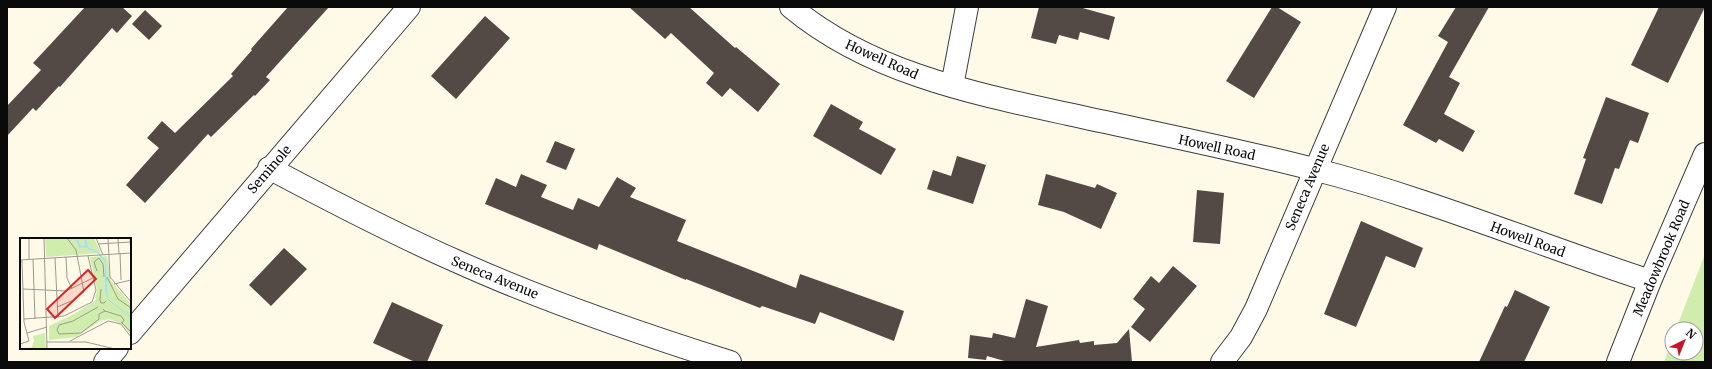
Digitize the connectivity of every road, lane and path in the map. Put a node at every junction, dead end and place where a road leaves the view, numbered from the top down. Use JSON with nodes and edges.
{"nodes":[{"id":1,"x":409,"y":7,"type":"edge"},
{"id":2,"x":791,"y":7,"type":"edge"},
{"id":3,"x":968,"y":7,"type":"edge"},
{"id":4,"x":1385,"y":7,"type":"edge"},
{"id":5,"x":952,"y":86,"type":"junction"},
{"id":6,"x":1705,"y":154,"type":"edge"},
{"id":7,"x":269,"y":168,"type":"junction"},
{"id":8,"x":1315,"y":169,"type":"junction"},
{"id":9,"x":1650,"y":281,"type":"junction"},
{"id":10,"x":131,"y":332,"type":"edge"},
{"id":11,"x":116,"y":349,"type":"edge"},
{"id":12,"x":105,"y":362,"type":"edge"},
{"id":13,"x":730,"y":362,"type":"edge"},
{"id":14,"x":1222,"y":362,"type":"edge"},
{"id":15,"x":1618,"y":362,"type":"edge"}],
"edges":[{"from":1,"to":7,"type":"street","name":"Seminole"},
{"from":2,"to":5,"type":"street","name":"Howell Road"},
{"from":3,"to":5,"type":"street"},
{"from":4,"to":8,"type":"street","name":"Seneca Avenue"},
{"from":5,"to":8,"type":"street","name":"Howell Road"},
{"from":6,"to":9,"type":"street","name":"Meadowbrook Road"},
{"from":7,"to":10,"type":"street","name":"Seminole"},
{"from":7,"to":13,"type":"street","name":"Seneca Avenue"},
{"from":8,"to":9,"type":"street","name":"Howell Road"},
{"from":8,"to":14,"type":"street","name":"Seneca Avenue"},
{"from":9,"to":15,"type":"street","name":"Meadowbrook Road"},
{"from":11,"to":12,"type":"street"}]}
